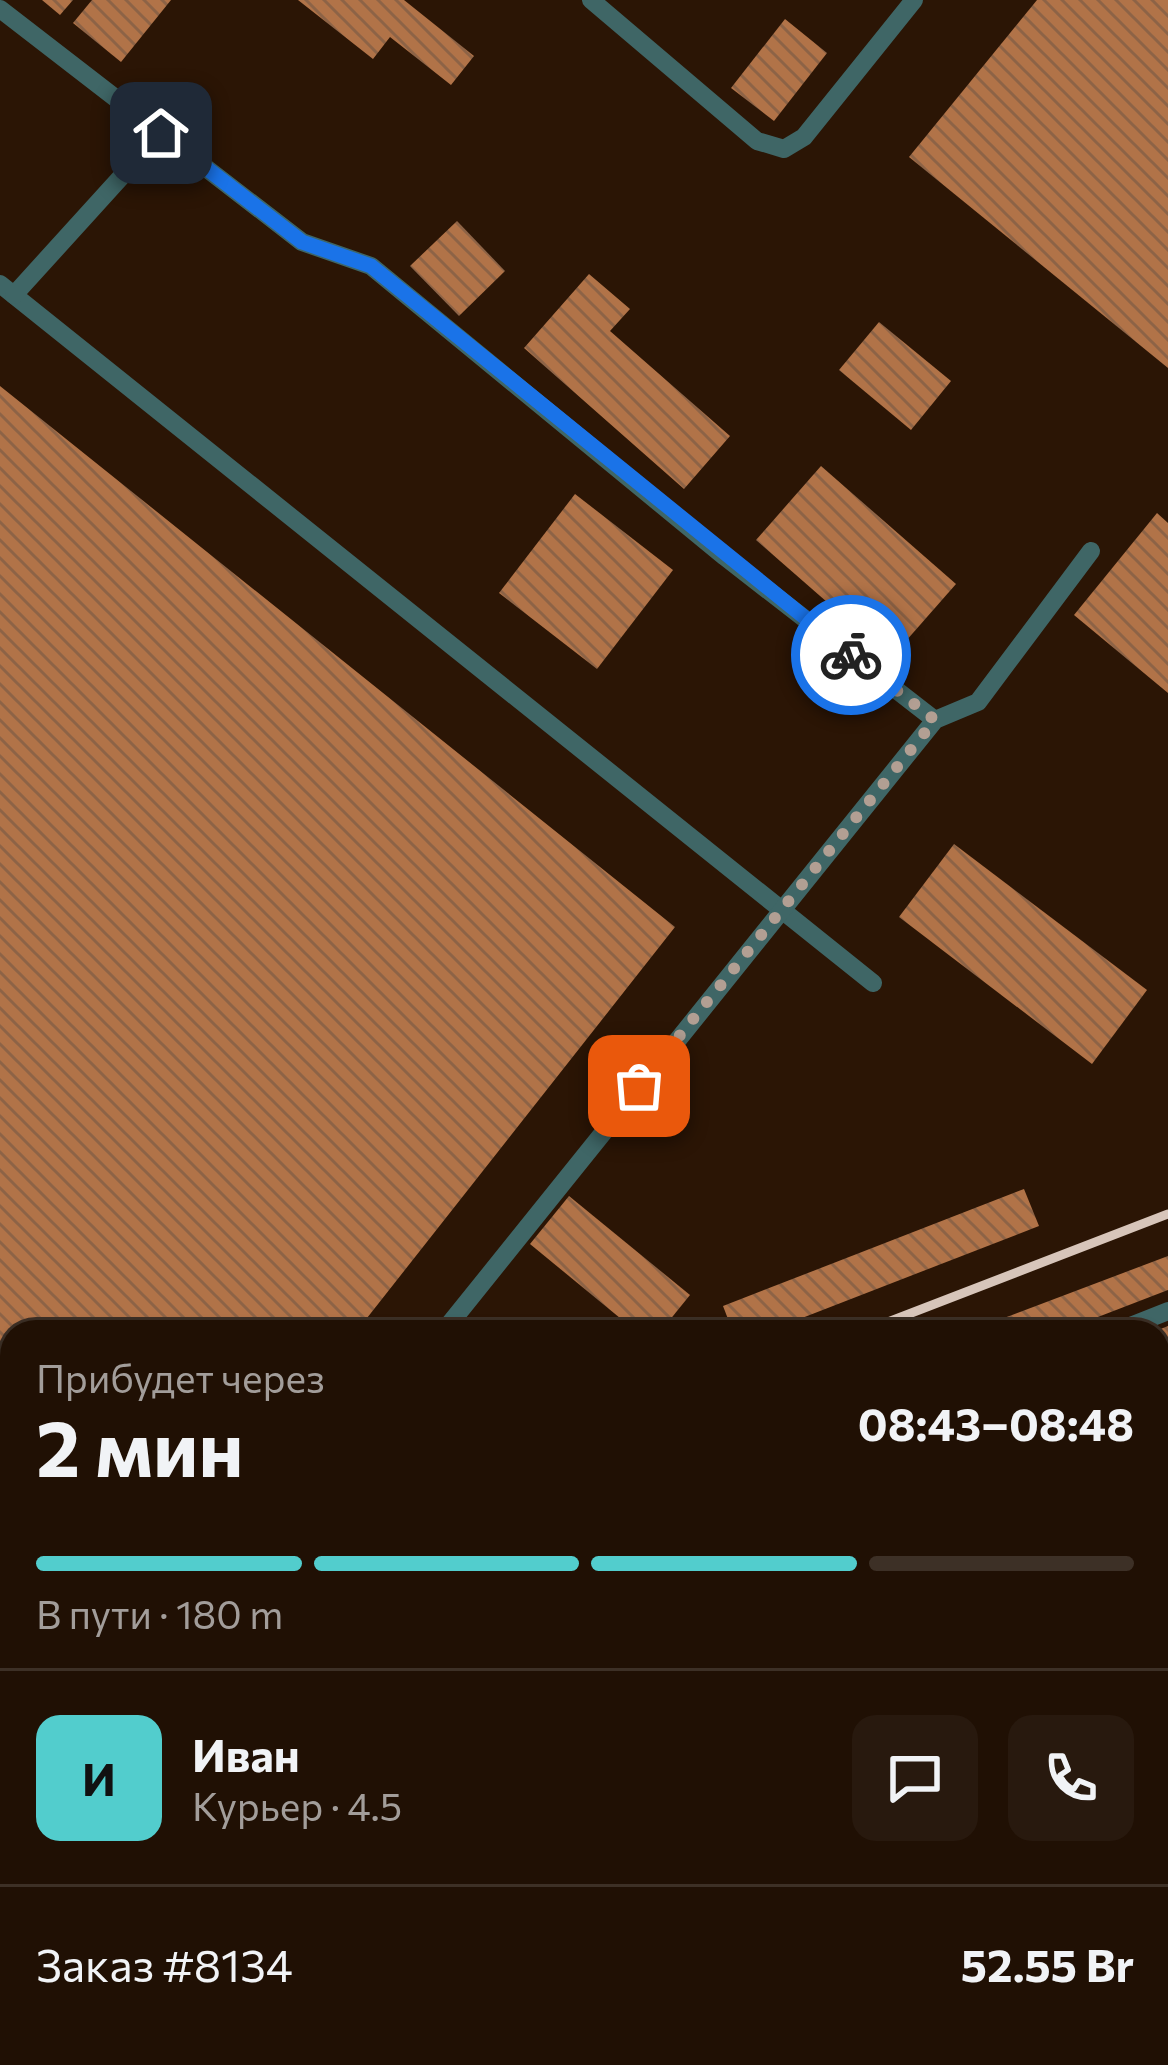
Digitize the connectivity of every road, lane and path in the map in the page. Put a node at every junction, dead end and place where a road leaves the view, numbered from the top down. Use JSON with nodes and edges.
{"nodes":[{"id":1,"x":591,"y":0,"type":"edge"},
{"id":2,"x":914,"y":0,"type":"edge"},
{"id":3,"x":0,"y":9,"type":"edge"},
{"id":4,"x":161,"y":133,"type":"junction"},
{"id":5,"x":7,"y":290,"type":"edge"},
{"id":6,"x":1091,"y":551,"type":"dead end"},
{"id":7,"x":935,"y":720,"type":"junction"},
{"id":8,"x":778,"y":910,"type":"junction"},
{"id":9,"x":873,"y":982,"type":"dead end"},
{"id":10,"x":453,"y":1320,"type":"edge"}],
"edges":[{"from":1,"to":2,"type":"lane"},
{"from":3,"to":4,"type":"lane"},
{"from":4,"to":5,"type":"lane"},
{"from":4,"to":7,"type":"lane"},
{"from":5,"to":8,"type":"lane"},
{"from":6,"to":7,"type":"lane"},
{"from":7,"to":8,"type":"lane"},
{"from":8,"to":9,"type":"lane"},
{"from":8,"to":10,"type":"lane"}]}
